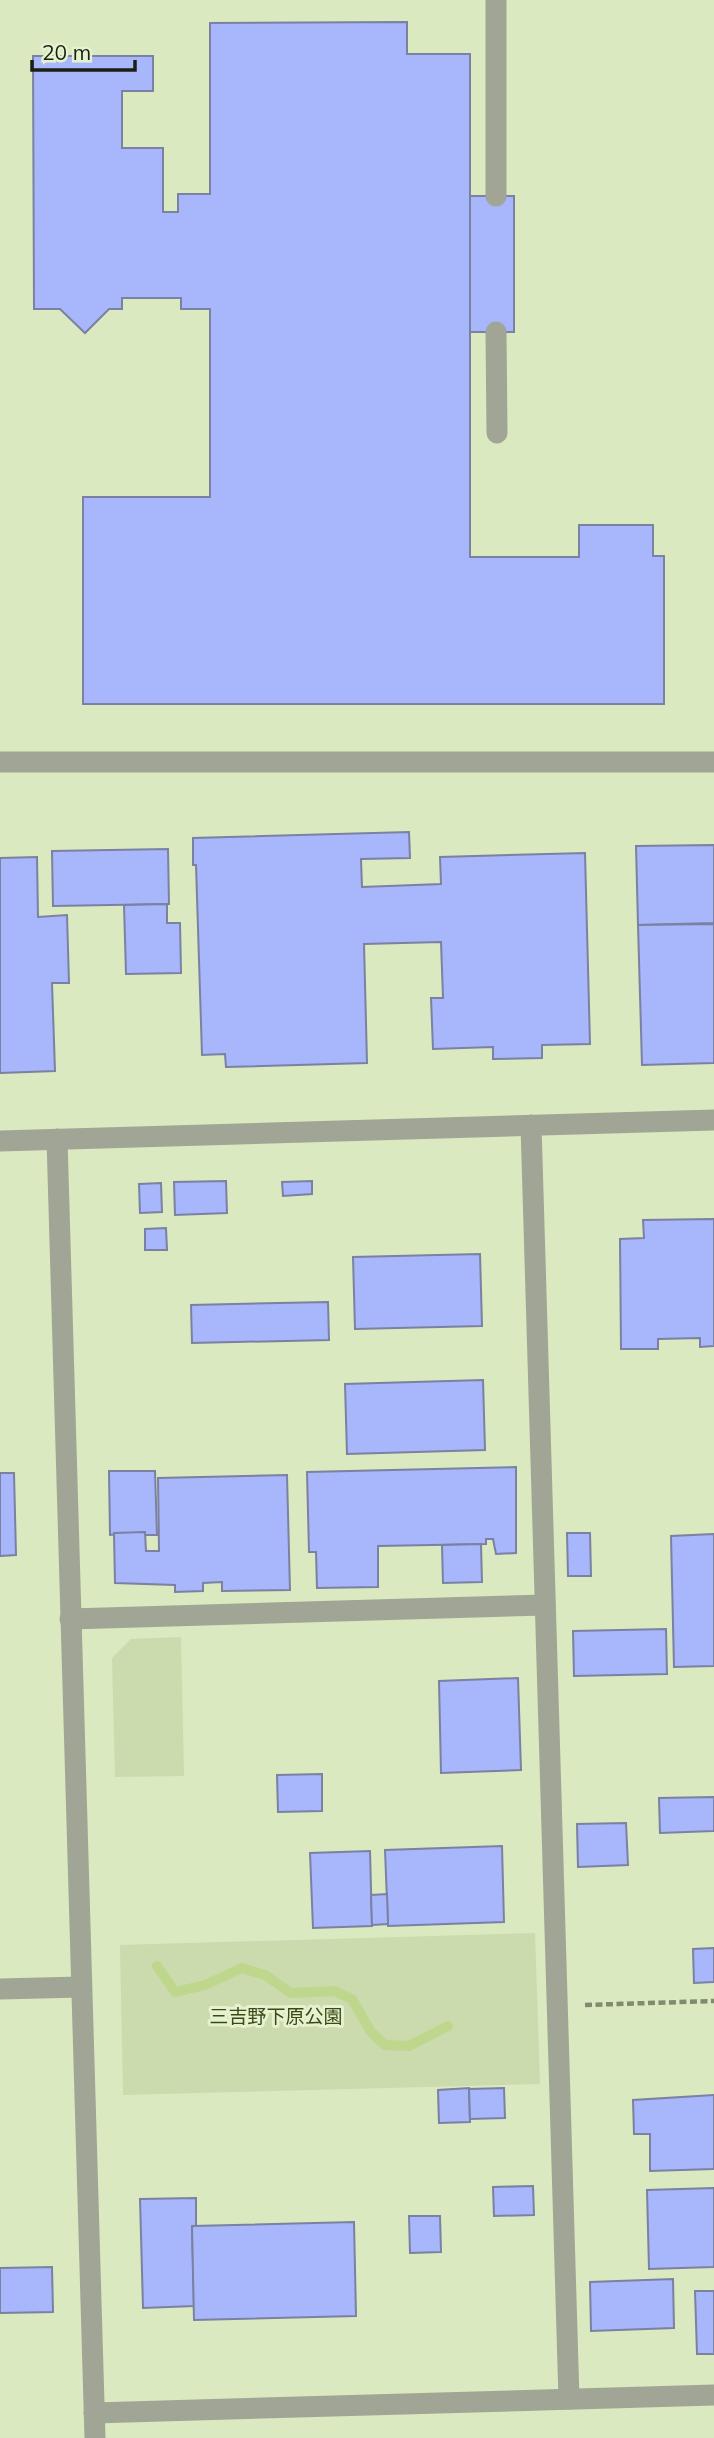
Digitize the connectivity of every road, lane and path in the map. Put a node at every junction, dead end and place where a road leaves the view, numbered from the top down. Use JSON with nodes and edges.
{"nodes":[{"id":1,"x":496,"y":0,"type":"edge"},
{"id":2,"x":496,"y":196,"type":"dead end"},
{"id":3,"x":496,"y":332,"type":"dead end"},
{"id":4,"x":497,"y":433,"type":"dead end"},
{"id":5,"x":0,"y":762,"type":"edge"},
{"id":6,"x":714,"y":762,"type":"edge"},
{"id":7,"x":714,"y":1120,"type":"edge"},
{"id":8,"x":531,"y":1125,"type":"junction"},
{"id":9,"x":57,"y":1139,"type":"junction"},
{"id":10,"x":0,"y":1141,"type":"edge"},
{"id":11,"x":545,"y":1605,"type":"junction"},
{"id":12,"x":70,"y":1619,"type":"junction"},
{"id":13,"x":81,"y":1987,"type":"junction"},
{"id":14,"x":0,"y":1989,"type":"edge"},
{"id":15,"x":714,"y":2001,"type":"edge"},
{"id":16,"x":557,"y":2006,"type":"junction"},
{"id":17,"x":714,"y":2395,"type":"edge"},
{"id":18,"x":569,"y":2399,"type":"junction"},
{"id":19,"x":94,"y":2413,"type":"junction"},
{"id":20,"x":94,"y":2438,"type":"edge"}],
"edges":[{"from":1,"to":2,"type":"street"},
{"from":3,"to":4,"type":"street"},
{"from":5,"to":6,"type":"street"},
{"from":7,"to":8,"type":"street"},
{"from":8,"to":9,"type":"street"},
{"from":8,"to":11,"type":"street"},
{"from":9,"to":10,"type":"street"},
{"from":9,"to":12,"type":"street"},
{"from":11,"to":12,"type":"street"},
{"from":11,"to":16,"type":"street"},
{"from":12,"to":13,"type":"street"},
{"from":13,"to":14,"type":"street"},
{"from":13,"to":19,"type":"street"},
{"from":15,"to":16,"type":"path"},
{"from":16,"to":18,"type":"street"},
{"from":17,"to":18,"type":"street"},
{"from":18,"to":19,"type":"street"},
{"from":19,"to":20,"type":"street"}]}
